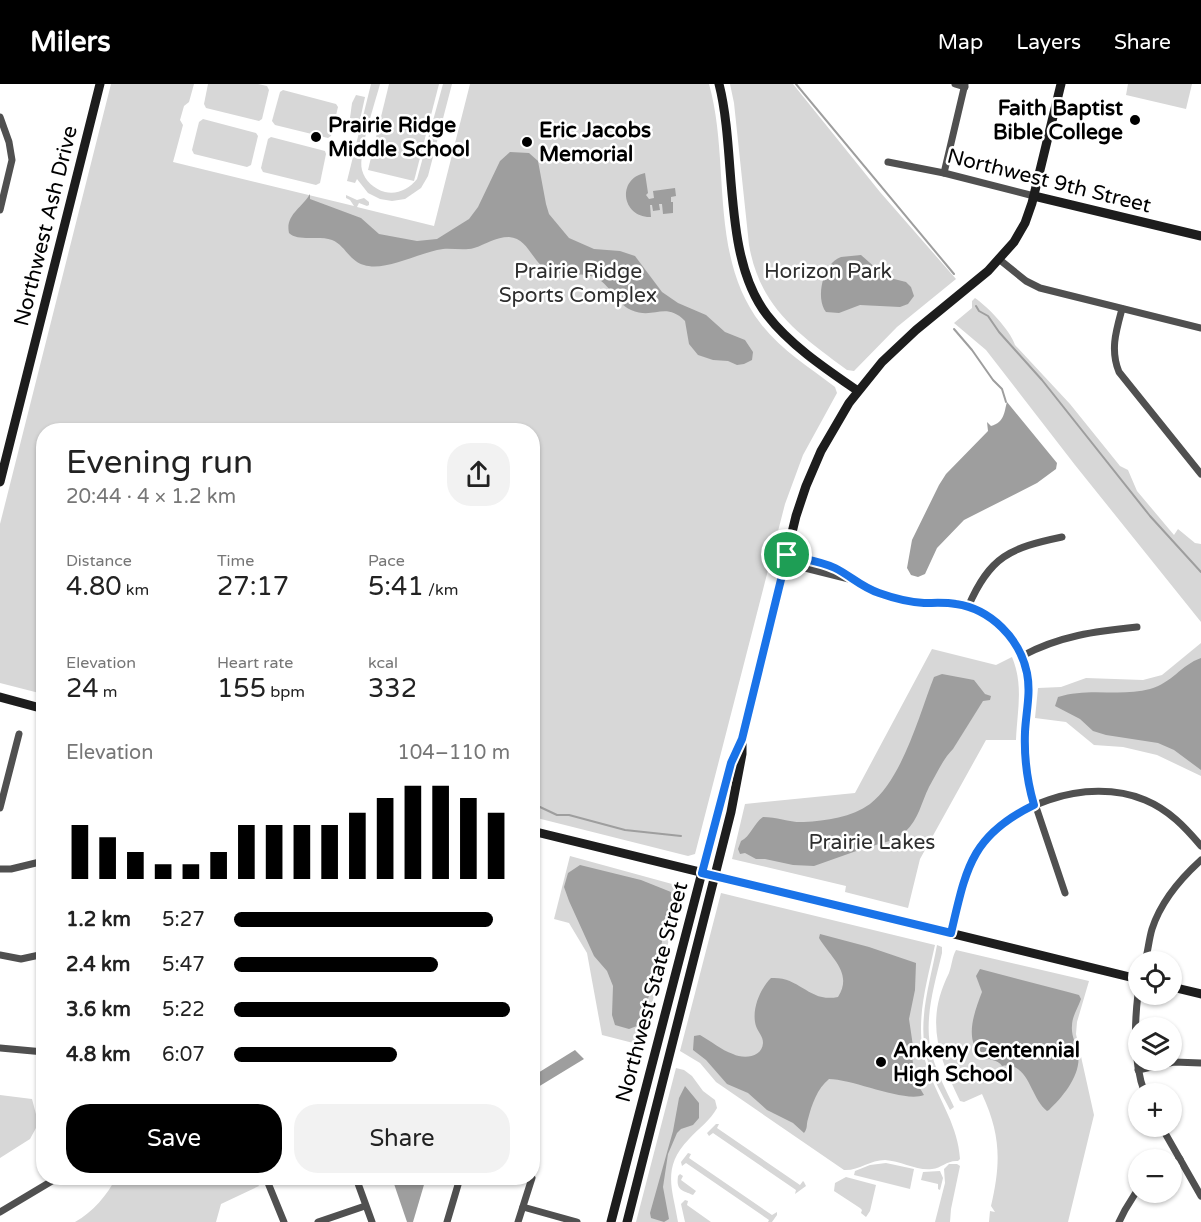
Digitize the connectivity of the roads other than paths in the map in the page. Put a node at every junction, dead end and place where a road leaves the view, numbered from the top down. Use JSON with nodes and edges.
{"nodes":[{"id":1,"x":100,"y":84,"type":"edge"},
{"id":2,"x":719,"y":84,"type":"edge"},
{"id":3,"x":955,"y":84,"type":"edge"},
{"id":4,"x":1061,"y":84,"type":"edge"},
{"id":5,"x":965,"y":85,"type":"edge"},
{"id":6,"x":0,"y":117,"type":"edge"},
{"id":7,"x":888,"y":162,"type":"dead end"},
{"id":8,"x":944,"y":173,"type":"junction"},
{"id":9,"x":1034,"y":196,"type":"junction"},
{"id":10,"x":0,"y":210,"type":"edge"},
{"id":11,"x":1201,"y":236,"type":"edge"},
{"id":12,"x":1000,"y":260,"type":"junction"},
{"id":13,"x":1122,"y":309,"type":"junction"},
{"id":14,"x":1201,"y":328,"type":"edge"},
{"id":15,"x":858,"y":391,"type":"junction"},
{"id":16,"x":1201,"y":474,"type":"edge"},
{"id":17,"x":0,"y":482,"type":"edge"},
{"id":18,"x":1062,"y":537,"type":"dead end"},
{"id":19,"x":786,"y":559,"type":"junction"},
{"id":20,"x":968,"y":607,"type":"junction"},
{"id":21,"x":1137,"y":627,"type":"dead end"},
{"id":22,"x":1022,"y":656,"type":"junction"},
{"id":23,"x":0,"y":698,"type":"edge"},
{"id":24,"x":36,"y":707,"type":"edge"},
{"id":25,"x":19,"y":734,"type":"dead end"},
{"id":26,"x":742,"y":739,"type":"junction"},
{"id":27,"x":1034,"y":805,"type":"junction"},
{"id":28,"x":0,"y":808,"type":"edge"},
{"id":29,"x":540,"y":833,"type":"edge"},
{"id":30,"x":1201,"y":846,"type":"edge"},
{"id":31,"x":1201,"y":860,"type":"edge"},
{"id":32,"x":36,"y":863,"type":"edge"},
{"id":33,"x":0,"y":869,"type":"edge"},
{"id":34,"x":702,"y":873,"type":"junction"},
{"id":35,"x":715,"y":876,"type":"junction"},
{"id":36,"x":1065,"y":893,"type":"dead end"},
{"id":37,"x":951,"y":933,"type":"junction"},
{"id":38,"x":1147,"y":951,"type":"edge"},
{"id":39,"x":0,"y":955,"type":"edge"},
{"id":40,"x":36,"y":956,"type":"edge"},
{"id":41,"x":1128,"y":977,"type":"edge"},
{"id":42,"x":1182,"y":989,"type":"edge"},
{"id":43,"x":1201,"y":994,"type":"edge"},
{"id":44,"x":0,"y":1048,"type":"edge"},
{"id":45,"x":36,"y":1051,"type":"edge"},
{"id":46,"x":1182,"y":1062,"type":"edge"},
{"id":47,"x":1201,"y":1063,"type":"edge"},
{"id":48,"x":1182,"y":1163,"type":"edge"},
{"id":49,"x":45,"y":1185,"type":"edge"},
{"id":50,"x":269,"y":1185,"type":"edge"},
{"id":51,"x":358,"y":1185,"type":"edge"},
{"id":52,"x":458,"y":1185,"type":"edge"},
{"id":53,"x":530,"y":1185,"type":"edge"},
{"id":54,"x":1201,"y":1196,"type":"edge"},
{"id":55,"x":1129,"y":1203,"type":"edge"},
{"id":56,"x":365,"y":1206,"type":"junction"},
{"id":57,"x":523,"y":1207,"type":"junction"},
{"id":58,"x":0,"y":1212,"type":"edge"},
{"id":59,"x":284,"y":1222,"type":"edge"},
{"id":60,"x":318,"y":1222,"type":"edge"},
{"id":61,"x":372,"y":1222,"type":"edge"},
{"id":62,"x":447,"y":1222,"type":"edge"},
{"id":63,"x":518,"y":1222,"type":"edge"},
{"id":64,"x":577,"y":1222,"type":"edge"},
{"id":65,"x":611,"y":1222,"type":"edge"},
{"id":66,"x":627,"y":1222,"type":"edge"},
{"id":67,"x":1119,"y":1222,"type":"edge"}],
"edges":[{"from":1,"to":17,"type":"main road","name":"Northwest Ash Drive"},
{"from":2,"to":15,"type":"main road"},
{"from":3,"to":5,"type":"street"},
{"from":4,"to":9,"type":"main road","name":"Northwest State Street"},
{"from":5,"to":8,"type":"street"},
{"from":6,"to":10,"type":"street"},
{"from":7,"to":8,"type":"street","name":"Northwest 9th Street"},
{"from":8,"to":9,"type":"street","name":"Northwest 9th Street"},
{"from":9,"to":11,"type":"main road","name":"Northwest 9th Street"},
{"from":9,"to":12,"type":"main road","name":"Northwest State Street"},
{"from":12,"to":13,"type":"street"},
{"from":12,"to":15,"type":"main road","name":"Northwest State Street"},
{"from":13,"to":14,"type":"street"},
{"from":13,"to":16,"type":"street"},
{"from":15,"to":19,"type":"main road","name":"Northwest State Street"},
{"from":18,"to":20,"type":"street"},
{"from":19,"to":20,"type":"street"},
{"from":19,"to":26,"type":"main road","name":"Northwest State Street"},
{"from":20,"to":22,"type":"street"},
{"from":21,"to":22,"type":"street"},
{"from":22,"to":27,"type":"street"},
{"from":23,"to":24,"type":"main road"},
{"from":25,"to":28,"type":"street"},
{"from":26,"to":34,"type":"main road","name":"Northwest State Street"},
{"from":26,"to":35,"type":"main road","name":"Northwest State Street"},
{"from":27,"to":30,"type":"street"},
{"from":27,"to":36,"type":"street"},
{"from":27,"to":37,"type":"street"},
{"from":29,"to":34,"type":"main road"},
{"from":31,"to":38,"type":"street"},
{"from":32,"to":33,"type":"street"},
{"from":34,"to":35,"type":"main road"},
{"from":34,"to":65,"type":"main road","name":"Northwest State Street"},
{"from":35,"to":37,"type":"main road"},
{"from":35,"to":66,"type":"main road","name":"Northwest State Street"},
{"from":37,"to":41,"type":"main road"},
{"from":39,"to":40,"type":"street"},
{"from":42,"to":43,"type":"main road"},
{"from":44,"to":45,"type":"street"},
{"from":46,"to":47,"type":"street"},
{"from":48,"to":54,"type":"street"},
{"from":49,"to":58,"type":"street"},
{"from":50,"to":59,"type":"street"},
{"from":51,"to":56,"type":"street"},
{"from":52,"to":62,"type":"street"},
{"from":53,"to":57,"type":"street"},
{"from":55,"to":67,"type":"street"},
{"from":56,"to":60,"type":"street"},
{"from":56,"to":61,"type":"street"},
{"from":57,"to":63,"type":"street"},
{"from":57,"to":64,"type":"street"}]}
